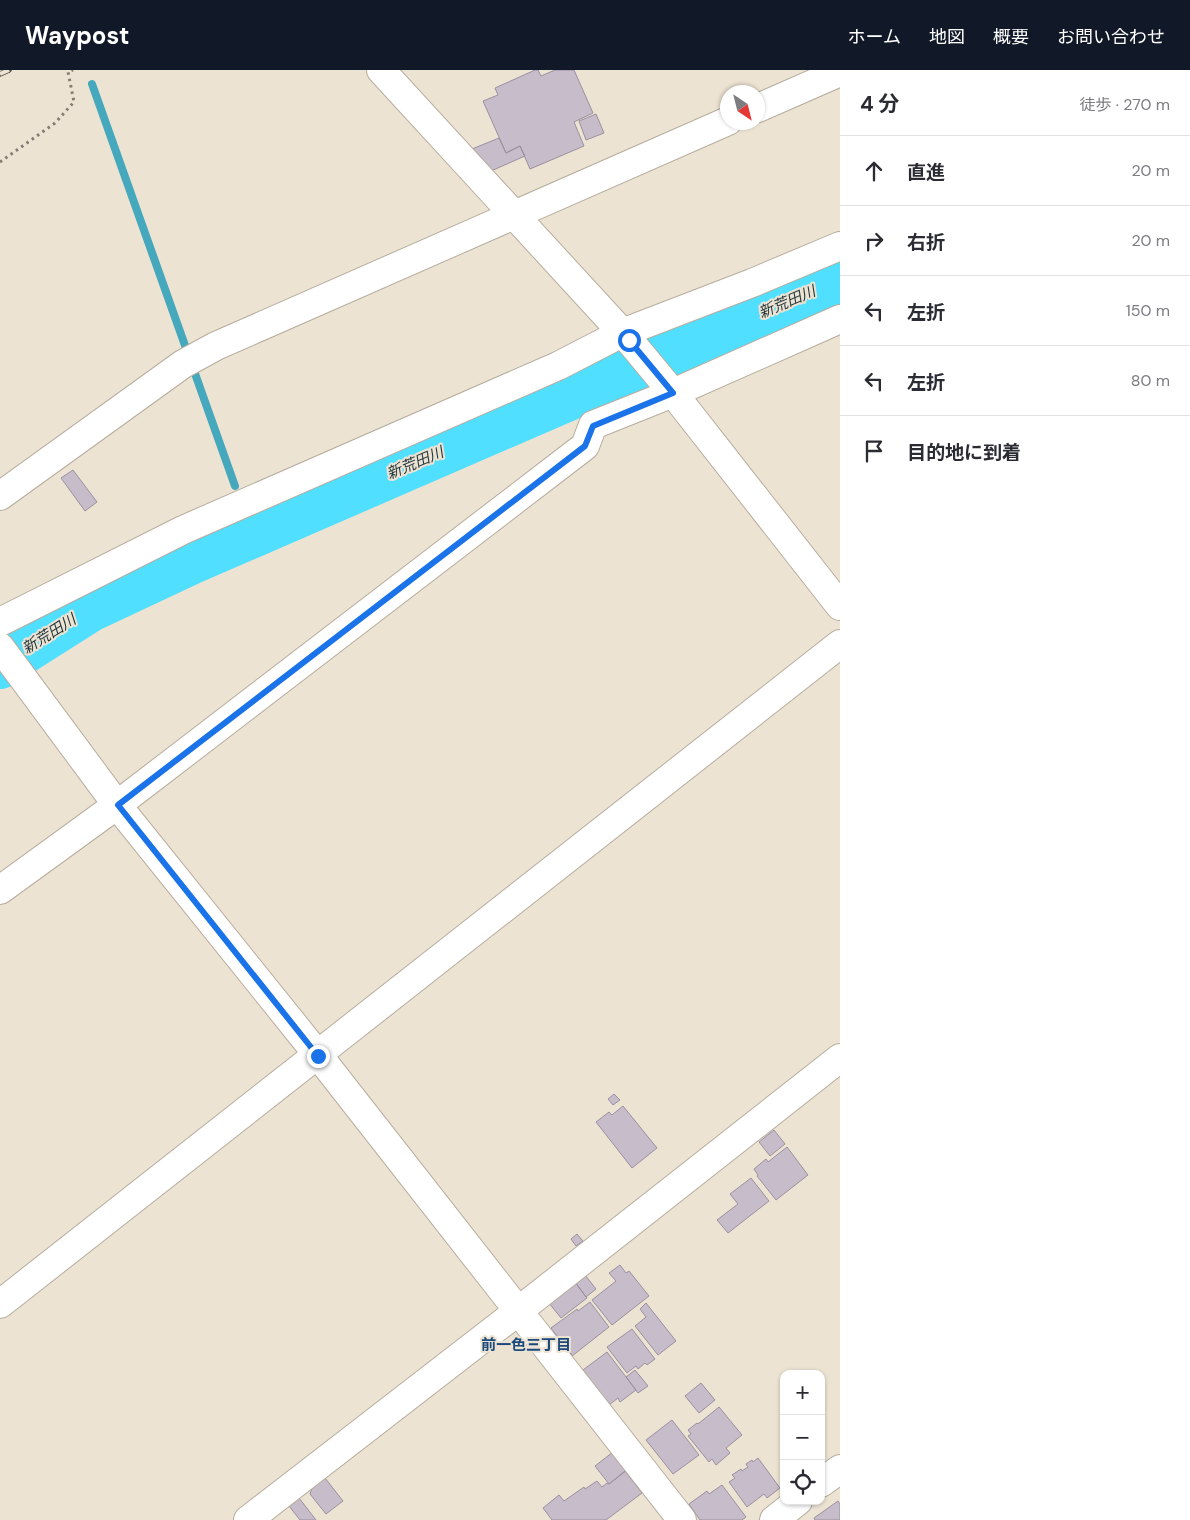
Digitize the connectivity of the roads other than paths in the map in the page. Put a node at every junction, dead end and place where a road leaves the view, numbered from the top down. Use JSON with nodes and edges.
{"nodes":[{"id":1,"x":382,"y":70,"type":"edge"},
{"id":2,"x":840,"y":72,"type":"edge"},
{"id":3,"x":765,"y":105,"type":"edge"},
{"id":4,"x":720,"y":124,"type":"edge"},
{"id":5,"x":514,"y":214,"type":"junction"},
{"id":6,"x":840,"y":246,"type":"edge"},
{"id":7,"x":840,"y":319,"type":"edge"},
{"id":8,"x":625,"y":336,"type":"junction"},
{"id":9,"x":670,"y":389,"type":"junction"},
{"id":10,"x":0,"y":496,"type":"edge"},
{"id":11,"x":840,"y":606,"type":"edge"},
{"id":12,"x":0,"y":622,"type":"edge"},
{"id":13,"x":840,"y":644,"type":"edge"},
{"id":14,"x":0,"y":647,"type":"edge"},
{"id":15,"x":118,"y":805,"type":"junction"},
{"id":16,"x":0,"y":890,"type":"edge"},
{"id":17,"x":318,"y":1056,"type":"junction"},
{"id":18,"x":840,"y":1058,"type":"edge"},
{"id":19,"x":0,"y":1304,"type":"edge"},
{"id":20,"x":517,"y":1312,"type":"junction"},
{"id":21,"x":840,"y":1469,"type":"edge"},
{"id":22,"x":825,"y":1480,"type":"edge"},
{"id":23,"x":793,"y":1505,"type":"edge"},
{"id":24,"x":248,"y":1520,"type":"edge"},
{"id":25,"x":682,"y":1520,"type":"edge"},
{"id":26,"x":774,"y":1520,"type":"edge"}],
"edges":[{"from":1,"to":5,"type":"street"},
{"from":2,"to":3,"type":"street"},
{"from":4,"to":5,"type":"street"},
{"from":5,"to":8,"type":"street"},
{"from":5,"to":10,"type":"street"},
{"from":6,"to":8,"type":"street"},
{"from":7,"to":9,"type":"street"},
{"from":8,"to":9,"type":"street"},
{"from":8,"to":12,"type":"street"},
{"from":9,"to":11,"type":"street"},
{"from":9,"to":15,"type":"street"},
{"from":13,"to":17,"type":"street"},
{"from":14,"to":15,"type":"street"},
{"from":15,"to":16,"type":"street"},
{"from":15,"to":17,"type":"street"},
{"from":17,"to":19,"type":"street"},
{"from":17,"to":20,"type":"street"},
{"from":18,"to":20,"type":"street"},
{"from":20,"to":24,"type":"street"},
{"from":20,"to":25,"type":"street"},
{"from":21,"to":22,"type":"street"},
{"from":23,"to":26,"type":"street"}]}
